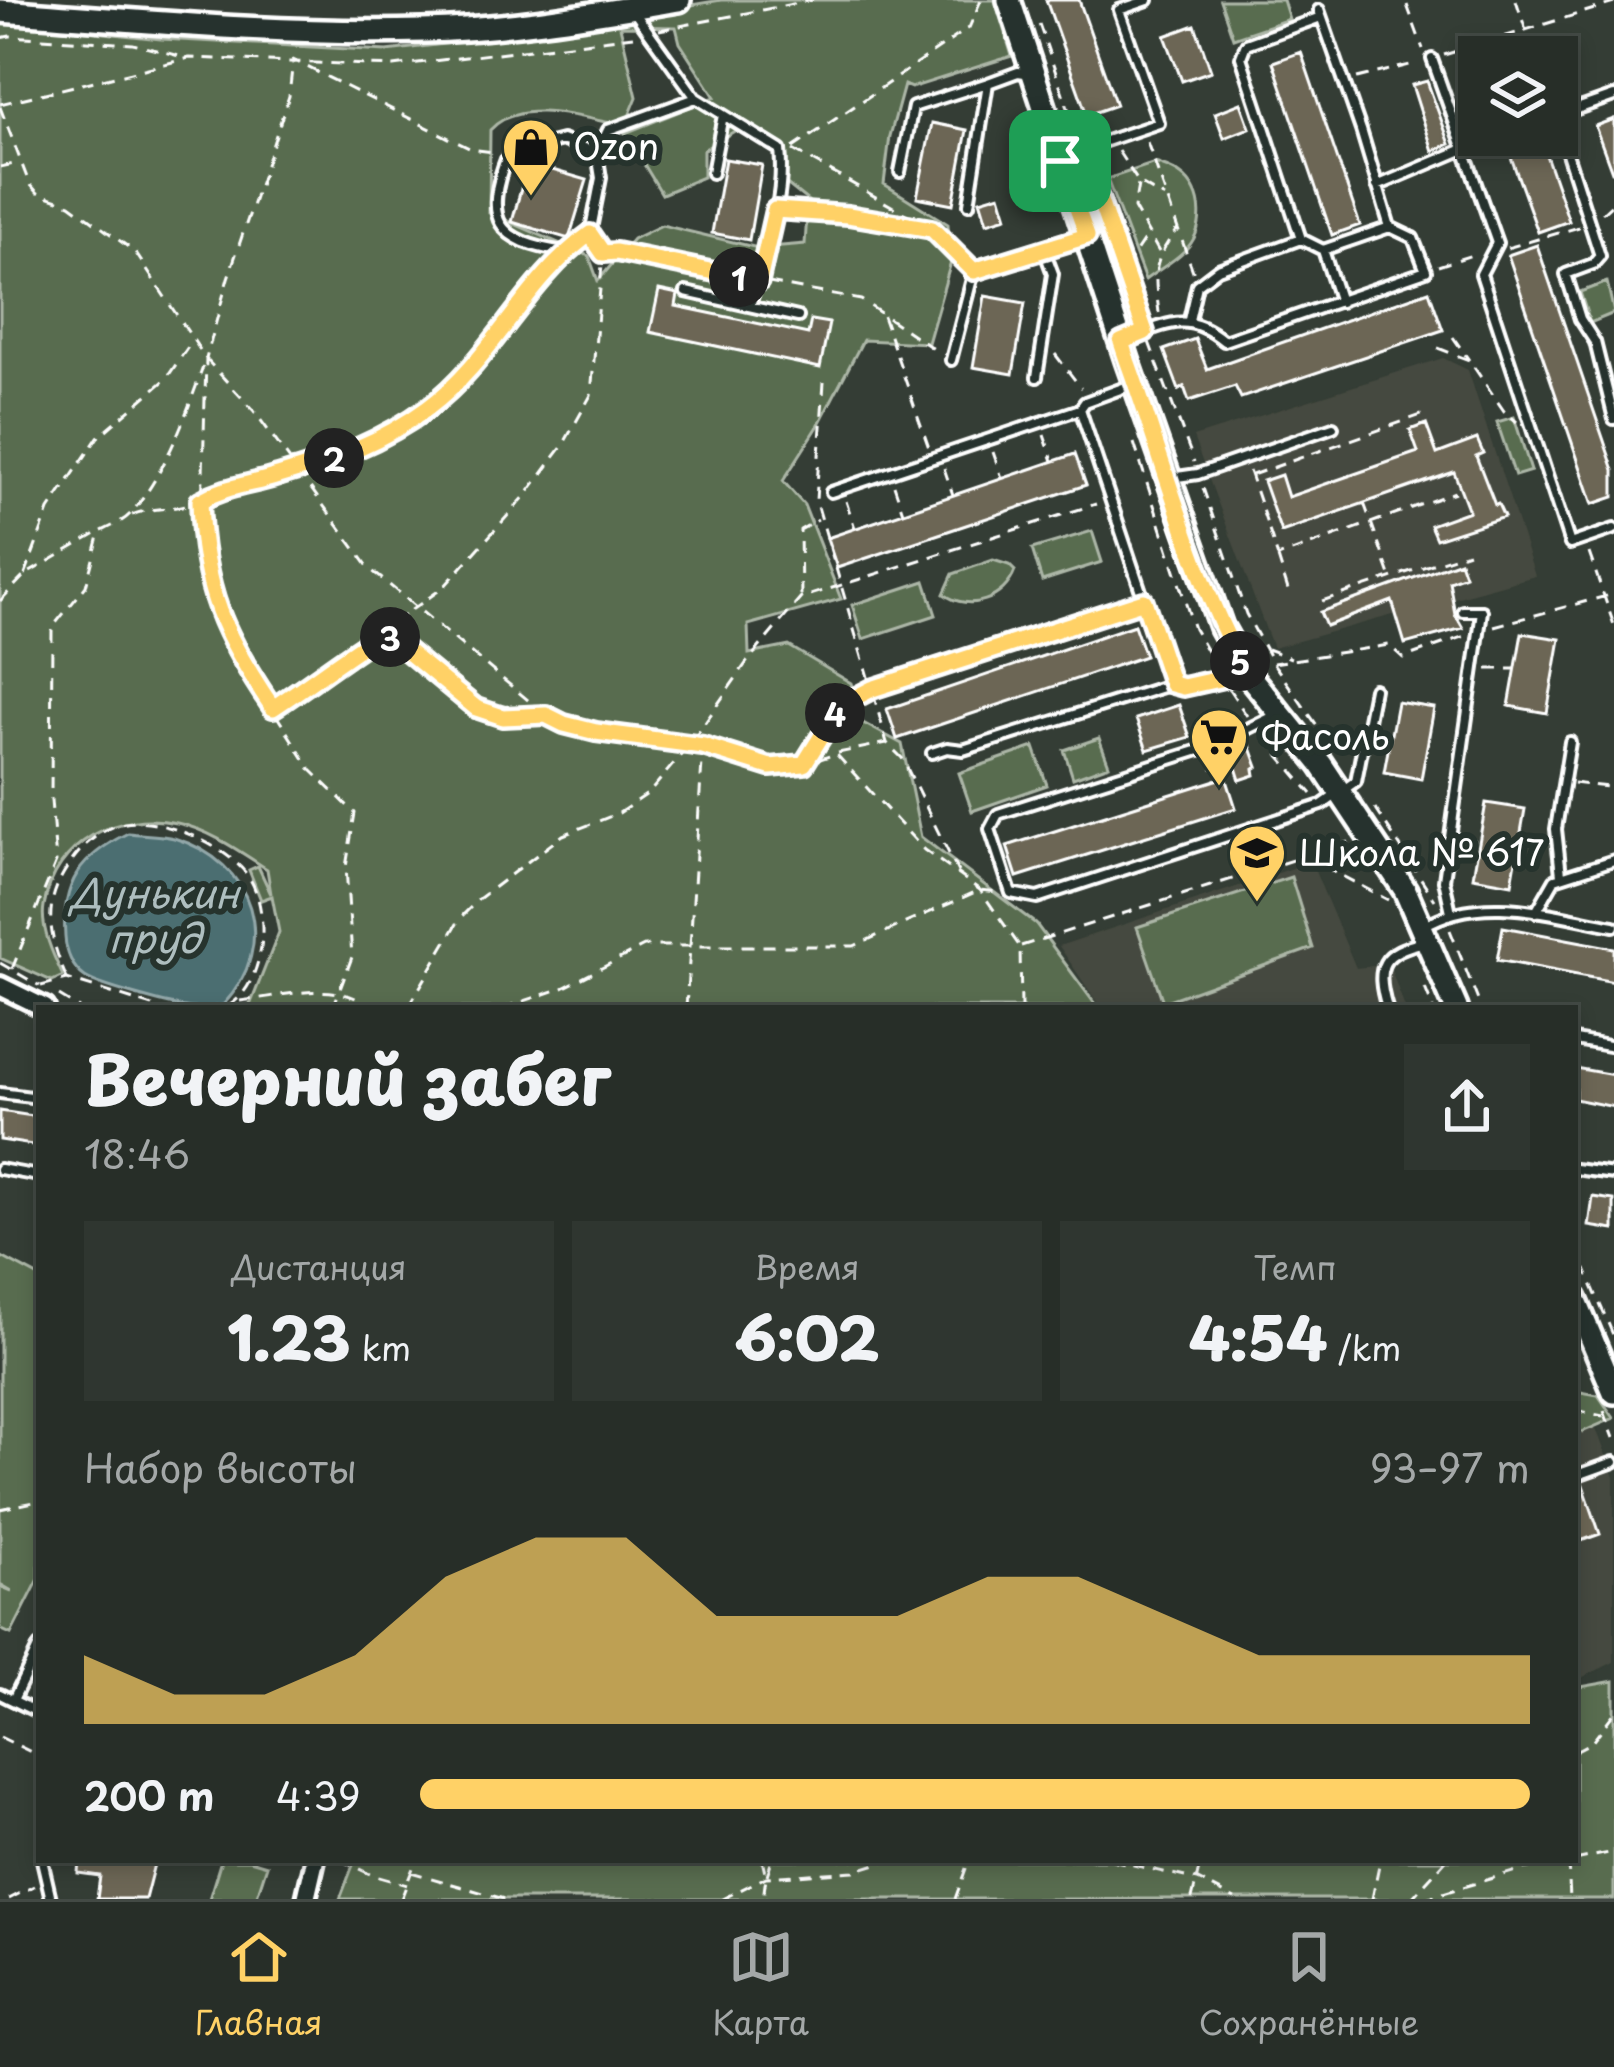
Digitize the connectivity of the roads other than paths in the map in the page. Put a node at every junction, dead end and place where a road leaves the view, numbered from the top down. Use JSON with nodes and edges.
{"nodes":[{"id":1,"x":7,"y":0,"type":"edge"},
{"id":2,"x":679,"y":0,"type":"edge"},
{"id":3,"x":1009,"y":0,"type":"edge"},
{"id":4,"x":1148,"y":0,"type":"edge"},
{"id":5,"x":622,"y":9,"type":"junction"},
{"id":6,"x":0,"y":11,"type":"edge"},
{"id":7,"x":27,"y":13,"type":"junction"},
{"id":8,"x":1432,"y":59,"type":"road end"},
{"id":9,"x":1033,"y":74,"type":"junction"},
{"id":10,"x":988,"y":83,"type":"junction"},
{"id":11,"x":1614,"y":96,"type":"edge"},
{"id":12,"x":696,"y":98,"type":"junction"},
{"id":13,"x":1578,"y":111,"type":"edge"},
{"id":14,"x":723,"y":115,"type":"junction"},
{"id":15,"x":1458,"y":138,"type":"edge"},
{"id":16,"x":1458,"y":152,"type":"edge"},
{"id":17,"x":597,"y":153,"type":"junction"},
{"id":18,"x":1464,"y":156,"type":"edge"},
{"id":19,"x":1569,"y":156,"type":"edge"},
{"id":20,"x":1060,"y":161,"type":"junction"},
{"id":21,"x":900,"y":172,"type":"dead end"},
{"id":22,"x":712,"y":173,"type":"dead end"},
{"id":23,"x":1377,"y":186,"type":"junction"},
{"id":24,"x":969,"y":204,"type":"dead end"},
{"id":25,"x":1390,"y":227,"type":"junction"},
{"id":26,"x":1087,"y":236,"type":"junction"},
{"id":27,"x":1301,"y":239,"type":"junction"},
{"id":28,"x":1044,"y":250,"type":"junction"},
{"id":29,"x":1323,"y":250,"type":"junction"},
{"id":30,"x":686,"y":292,"type":"dead end"},
{"id":31,"x":1340,"y":302,"type":"junction"},
{"id":32,"x":750,"y":306,"type":"junction"},
{"id":33,"x":799,"y":317,"type":"dead end"},
{"id":34,"x":1189,"y":320,"type":"junction"},
{"id":35,"x":1121,"y":342,"type":"junction"},
{"id":36,"x":951,"y":360,"type":"road end"},
{"id":37,"x":1037,"y":377,"type":"dead end"},
{"id":38,"x":1135,"y":383,"type":"junction"},
{"id":39,"x":1083,"y":405,"type":"junction"},
{"id":40,"x":1614,"y":419,"type":"edge"},
{"id":41,"x":1333,"y":427,"type":"dead end"},
{"id":42,"x":1169,"y":478,"type":"junction"},
{"id":43,"x":832,"y":492,"type":"dead end"},
{"id":44,"x":1614,"y":529,"type":"edge"},
{"id":45,"x":1144,"y":601,"type":"junction"},
{"id":46,"x":1463,"y":610,"type":"dead end"},
{"id":47,"x":1246,"y":673,"type":"junction"},
{"id":48,"x":1172,"y":684,"type":"junction"},
{"id":49,"x":883,"y":686,"type":"road end"},
{"id":50,"x":1374,"y":689,"type":"dead end"},
{"id":51,"x":1280,"y":713,"type":"junction"},
{"id":52,"x":1570,"y":742,"type":"dead end"},
{"id":53,"x":932,"y":753,"type":"dead end"},
{"id":54,"x":1349,"y":788,"type":"junction"},
{"id":55,"x":1614,"y":860,"type":"edge"},
{"id":56,"x":1561,"y":875,"type":"junction"},
{"id":57,"x":1536,"y":912,"type":"junction"},
{"id":58,"x":1447,"y":913,"type":"junction"},
{"id":59,"x":1614,"y":926,"type":"edge"},
{"id":60,"x":1424,"y":934,"type":"junction"},
{"id":61,"x":0,"y":986,"type":"edge"},
{"id":62,"x":39,"y":1005,"type":"edge"},
{"id":63,"x":1386,"y":1005,"type":"edge"},
{"id":64,"x":1455,"y":1005,"type":"edge"},
{"id":65,"x":1578,"y":1041,"type":"edge"},
{"id":66,"x":1614,"y":1047,"type":"edge"},
{"id":67,"x":0,"y":1093,"type":"edge"},
{"id":68,"x":36,"y":1098,"type":"edge"},
{"id":69,"x":1578,"y":1168,"type":"edge"},
{"id":70,"x":0,"y":1169,"type":"edge"},
{"id":71,"x":1614,"y":1174,"type":"edge"},
{"id":72,"x":36,"y":1175,"type":"edge"},
{"id":73,"x":1578,"y":1305,"type":"edge"},
{"id":74,"x":1614,"y":1392,"type":"edge"},
{"id":75,"x":1614,"y":1462,"type":"edge"},
{"id":76,"x":1578,"y":1475,"type":"edge"},
{"id":77,"x":36,"y":1652,"type":"edge"},
{"id":78,"x":0,"y":1694,"type":"edge"},
{"id":79,"x":13,"y":1700,"type":"junction"},
{"id":80,"x":36,"y":1712,"type":"edge"},
{"id":81,"x":43,"y":1863,"type":"edge"},
{"id":82,"x":314,"y":1863,"type":"edge"},
{"id":83,"x":51,"y":1899,"type":"edge"},
{"id":84,"x":306,"y":1899,"type":"edge"}],
"edges":[{"from":1,"to":7,"type":"street"},
{"from":2,"to":5,"type":"street"},
{"from":3,"to":9,"type":"street"},
{"from":4,"to":20,"type":"lane"},
{"from":5,"to":7,"type":"street"},
{"from":5,"to":12,"type":"lane"},
{"from":6,"to":7,"type":"street"},
{"from":8,"to":15,"type":"lane"},
{"from":9,"to":10,"type":"lane"},
{"from":9,"to":20,"type":"street"},
{"from":10,"to":21,"type":"lane"},
{"from":10,"to":24,"type":"lane"},
{"from":11,"to":13,"type":"lane"},
{"from":12,"to":14,"type":"lane"},
{"from":12,"to":17,"type":"lane"},
{"from":14,"to":22,"type":"lane"},
{"from":14,"to":32,"type":"lane"},
{"from":16,"to":23,"type":"lane"},
{"from":17,"to":17,"type":"lane"},
{"from":18,"to":44,"type":"lane"},
{"from":19,"to":40,"type":"lane"},
{"from":20,"to":26,"type":"street"},
{"from":23,"to":25,"type":"lane"},
{"from":23,"to":27,"type":"lane"},
{"from":25,"to":29,"type":"lane"},
{"from":25,"to":31,"type":"lane"},
{"from":26,"to":28,"type":"lane"},
{"from":26,"to":35,"type":"street"},
{"from":27,"to":29,"type":"lane"},
{"from":27,"to":34,"type":"lane"},
{"from":28,"to":36,"type":"lane"},
{"from":28,"to":37,"type":"lane"},
{"from":29,"to":31,"type":"lane"},
{"from":30,"to":32,"type":"lane"},
{"from":31,"to":34,"type":"lane"},
{"from":32,"to":33,"type":"lane"},
{"from":34,"to":35,"type":"lane"},
{"from":35,"to":38,"type":"street"},
{"from":38,"to":39,"type":"lane"},
{"from":38,"to":42,"type":"street"},
{"from":39,"to":43,"type":"lane"},
{"from":39,"to":45,"type":"lane"},
{"from":41,"to":42,"type":"lane"},
{"from":42,"to":47,"type":"street"},
{"from":45,"to":48,"type":"lane"},
{"from":45,"to":49,"type":"lane"},
{"from":46,"to":58,"type":"lane"},
{"from":47,"to":48,"type":"lane"},
{"from":47,"to":51,"type":"street"},
{"from":48,"to":53,"type":"lane"},
{"from":50,"to":54,"type":"lane"},
{"from":51,"to":54,"type":"street"},
{"from":51,"to":54,"type":"lane"},
{"from":52,"to":56,"type":"lane"},
{"from":54,"to":60,"type":"street"},
{"from":55,"to":56,"type":"lane"},
{"from":56,"to":57,"type":"lane"},
{"from":57,"to":58,"type":"lane"},
{"from":57,"to":59,"type":"lane"},
{"from":58,"to":60,"type":"lane"},
{"from":60,"to":63,"type":"lane"},
{"from":60,"to":64,"type":"street"},
{"from":61,"to":62,"type":"street"},
{"from":65,"to":66,"type":"lane"},
{"from":67,"to":68,"type":"lane"},
{"from":69,"to":71,"type":"lane"},
{"from":70,"to":72,"type":"lane"},
{"from":73,"to":74,"type":"street"},
{"from":75,"to":76,"type":"lane"},
{"from":77,"to":79,"type":"lane"},
{"from":78,"to":79,"type":"lane"},
{"from":79,"to":80,"type":"lane"},
{"from":81,"to":83,"type":"lane"},
{"from":82,"to":84,"type":"street"}]}
